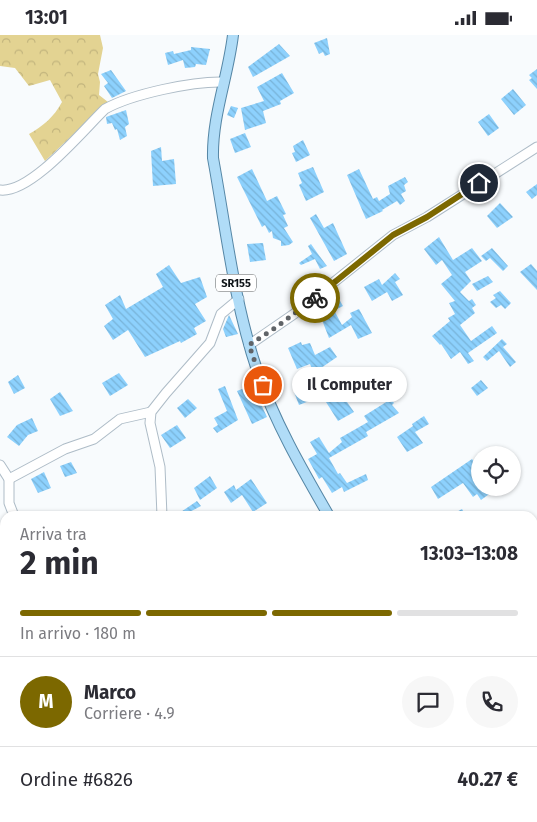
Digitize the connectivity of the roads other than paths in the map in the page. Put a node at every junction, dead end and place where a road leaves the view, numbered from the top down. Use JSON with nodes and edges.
{"nodes":[{"id":1,"x":233,"y":35,"type":"edge"},
{"id":2,"x":224,"y":82,"type":"junction"},
{"id":3,"x":537,"y":147,"type":"edge"},
{"id":4,"x":0,"y":190,"type":"edge"},
{"id":5,"x":239,"y":299,"type":"junction"},
{"id":6,"x":249,"y":345,"type":"junction"},
{"id":7,"x":152,"y":412,"type":"junction"},
{"id":8,"x":0,"y":465,"type":"edge"},
{"id":9,"x":8,"y":479,"type":"junction"},
{"id":10,"x":12,"y":511,"type":"edge"},
{"id":11,"x":162,"y":511,"type":"edge"},
{"id":12,"x":326,"y":511,"type":"edge"}],
"edges":[{"from":1,"to":2,"type":"main road","number":"SR155"},
{"from":2,"to":4,"type":"street"},
{"from":2,"to":5,"type":"main road","number":"SR155"},
{"from":3,"to":6,"type":"street"},
{"from":5,"to":6,"type":"main road","number":"SR155"},
{"from":5,"to":7,"type":"street"},
{"from":6,"to":12,"type":"main road","number":"SR155"},
{"from":7,"to":9,"type":"street"},
{"from":7,"to":11,"type":"street"},
{"from":8,"to":9,"type":"street"},
{"from":9,"to":10,"type":"street"}]}
